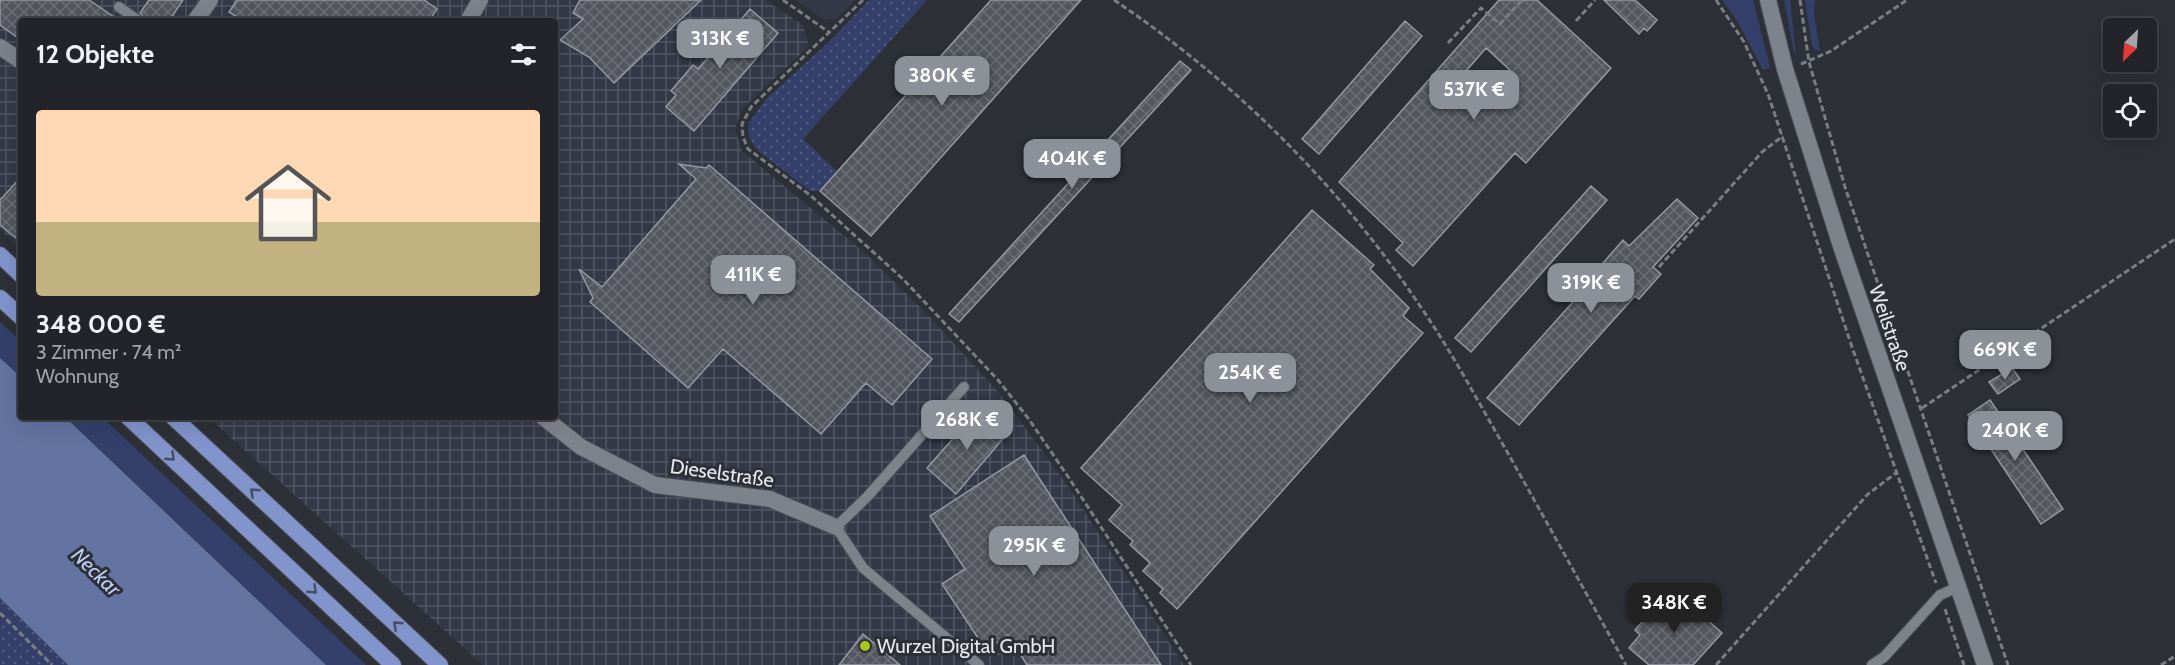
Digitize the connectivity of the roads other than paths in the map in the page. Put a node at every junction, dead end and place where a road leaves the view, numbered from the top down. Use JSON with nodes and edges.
{"nodes":[{"id":1,"x":210,"y":0,"type":"edge"},
{"id":2,"x":480,"y":0,"type":"edge"},
{"id":3,"x":1768,"y":0,"type":"edge"},
{"id":4,"x":119,"y":7,"type":"dead end"},
{"id":5,"x":135,"y":18,"type":"edge"},
{"id":6,"x":197,"y":18,"type":"edge"},
{"id":7,"x":470,"y":18,"type":"edge"},
{"id":8,"x":0,"y":47,"type":"edge"},
{"id":9,"x":18,"y":60,"type":"edge"},
{"id":10,"x":0,"y":255,"type":"edge"},
{"id":11,"x":18,"y":272,"type":"edge"},
{"id":12,"x":0,"y":298,"type":"edge"},
{"id":13,"x":18,"y":314,"type":"edge"},
{"id":14,"x":964,"y":387,"type":"dead end"},
{"id":15,"x":131,"y":420,"type":"edge"},
{"id":16,"x":176,"y":420,"type":"edge"},
{"id":17,"x":547,"y":420,"type":"edge"},
{"id":18,"x":836,"y":527,"type":"junction"},
{"id":19,"x":1958,"y":587,"type":"junction"},
{"id":20,"x":393,"y":665,"type":"edge"},
{"id":21,"x":440,"y":665,"type":"edge"},
{"id":22,"x":979,"y":665,"type":"edge"},
{"id":23,"x":1872,"y":665,"type":"edge"},
{"id":24,"x":1985,"y":665,"type":"edge"}],
"edges":[{"from":1,"to":6,"type":"main road"},
{"from":2,"to":7,"type":"main road"},
{"from":3,"to":19,"type":"main road","name":"Weilstraße"},
{"from":4,"to":5,"type":"lane"},
{"from":8,"to":9,"type":"main road"},
{"from":10,"to":11,"type":"highway"},
{"from":12,"to":13,"type":"highway"},
{"from":14,"to":18,"type":"lane"},
{"from":15,"to":20,"type":"highway","one_way":true},
{"from":21,"to":16,"type":"highway","one_way":true},
{"from":17,"to":18,"type":"main road","name":"Dieselstraße"},
{"from":18,"to":22,"type":"lane"},
{"from":19,"to":23,"type":"lane"},
{"from":19,"to":24,"type":"main road","name":"Weilstraße"}]}
